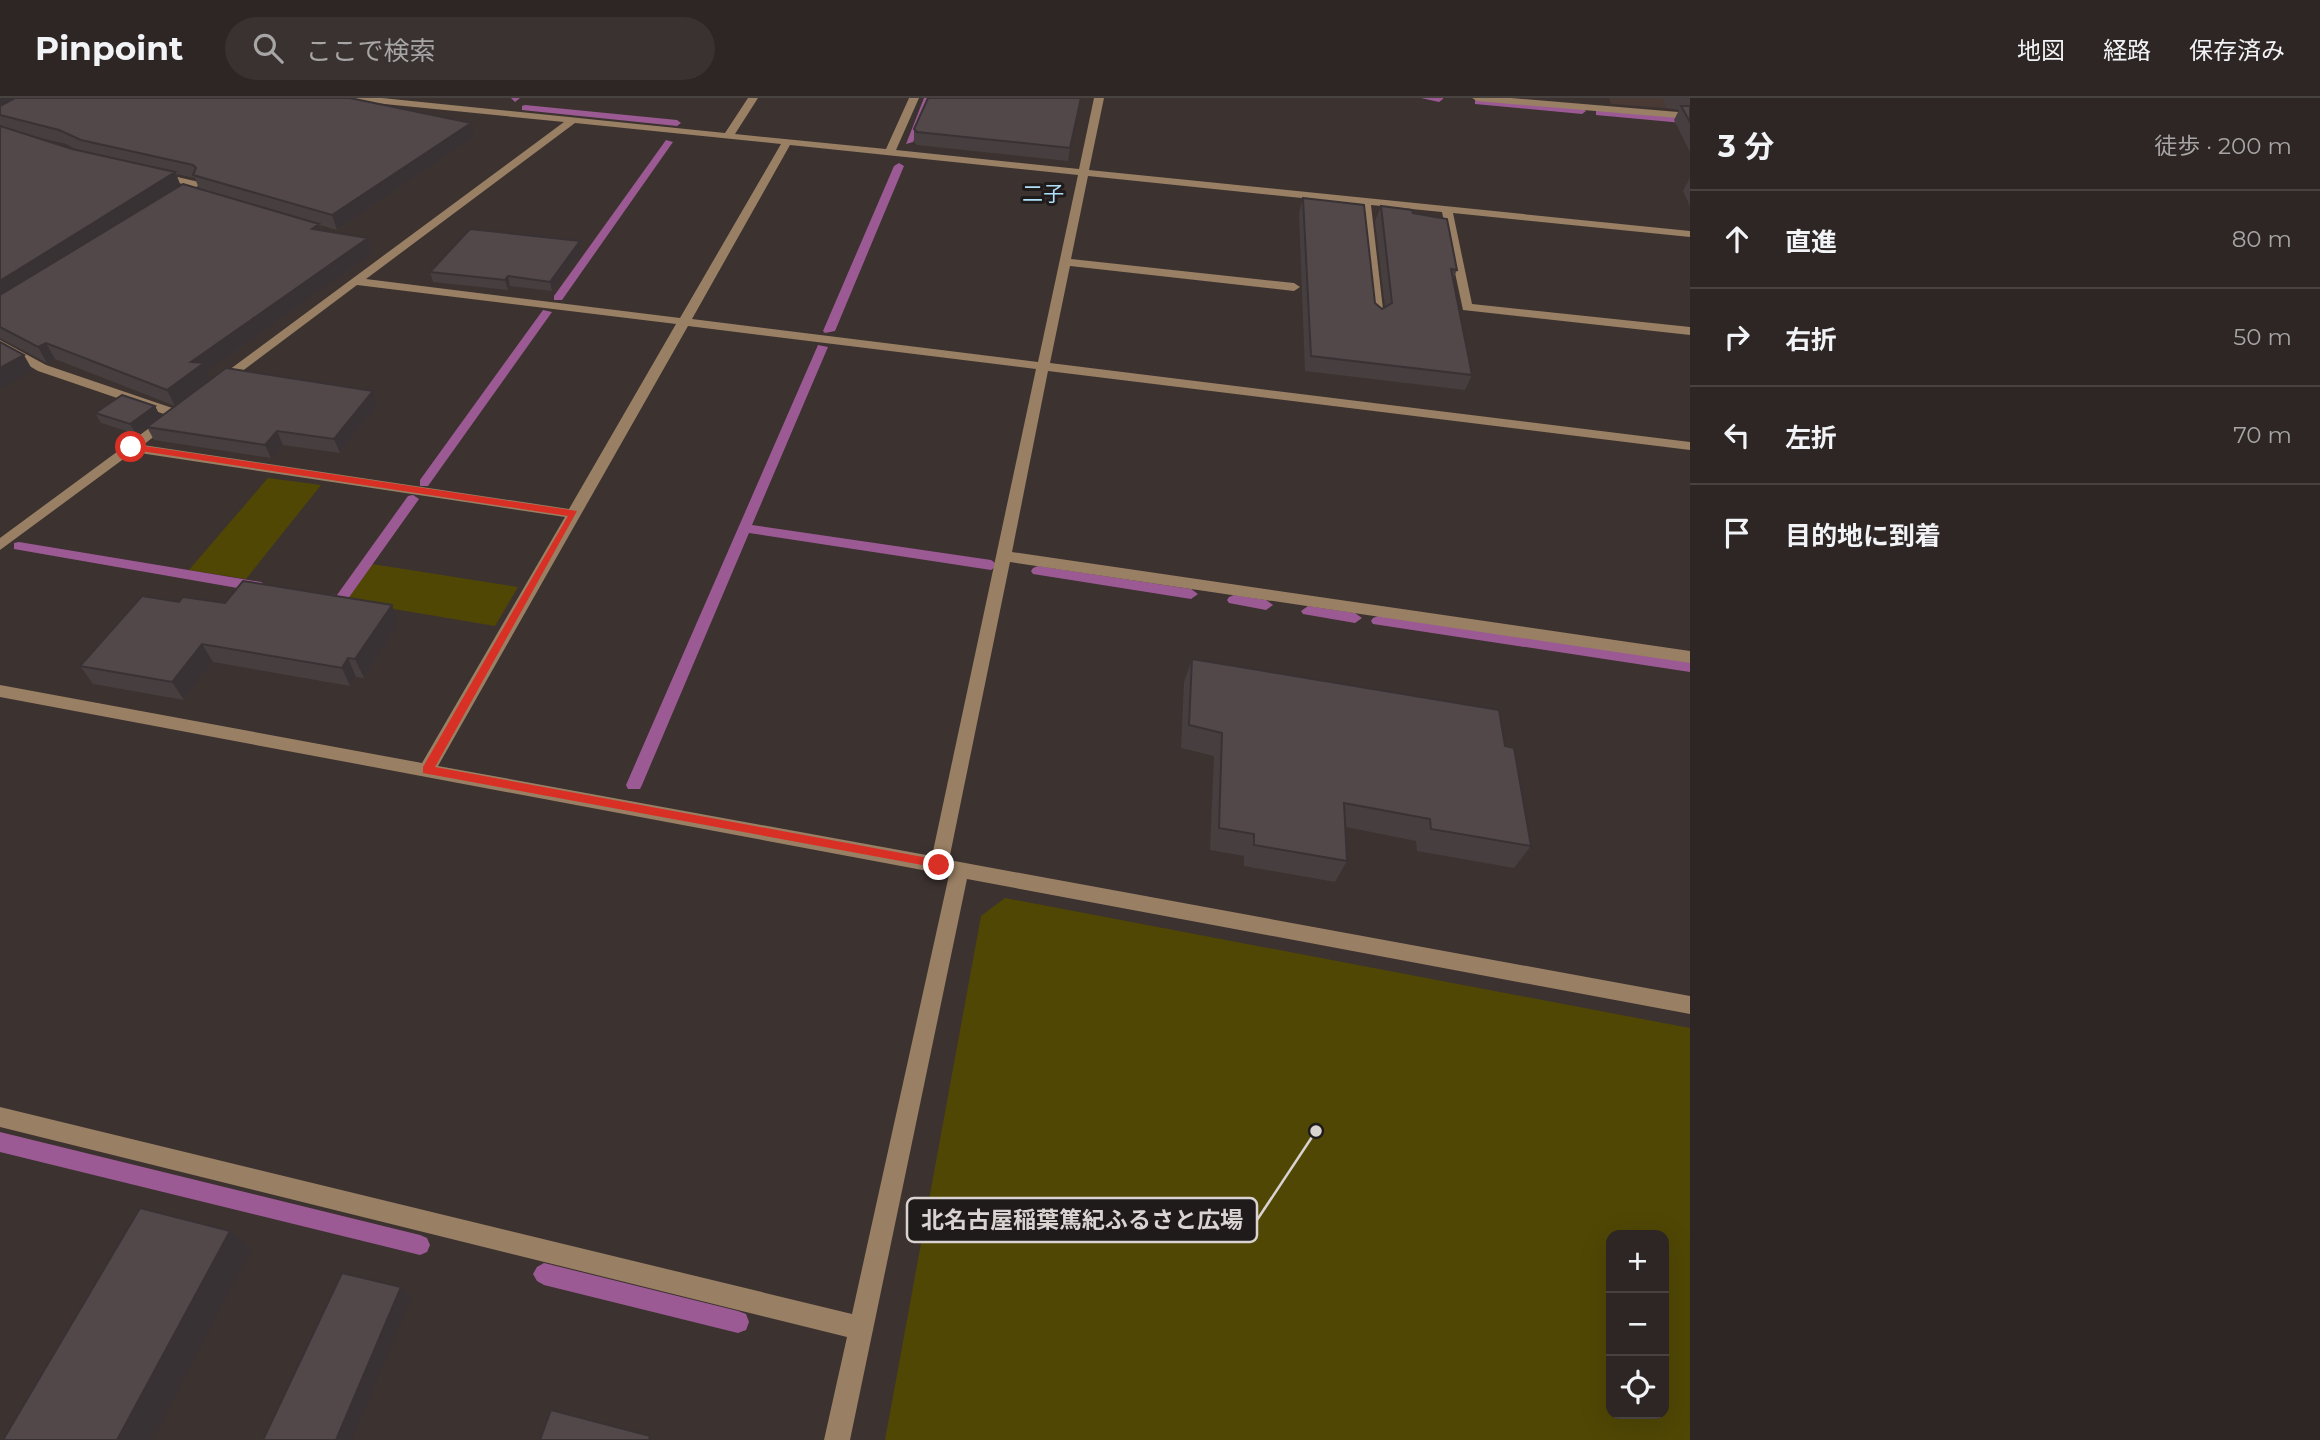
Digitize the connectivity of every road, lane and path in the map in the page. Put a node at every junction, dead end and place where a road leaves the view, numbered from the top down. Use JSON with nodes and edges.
{"nodes":[{"id":1,"x":354,"y":98,"type":"edge"},
{"id":2,"x":503,"y":98,"type":"edge"},
{"id":3,"x":753,"y":98,"type":"edge"},
{"id":4,"x":914,"y":98,"type":"edge"},
{"id":5,"x":1099,"y":98,"type":"edge"},
{"id":6,"x":1478,"y":98,"type":"edge"},
{"id":7,"x":490,"y":111,"type":"junction"},
{"id":8,"x":1690,"y":116,"type":"edge"},
{"id":9,"x":573,"y":120,"type":"junction"},
{"id":10,"x":729,"y":135,"type":"junction"},
{"id":11,"x":787,"y":142,"type":"junction"},
{"id":12,"x":890,"y":152,"type":"junction"},
{"id":13,"x":144,"y":172,"type":"edge"},
{"id":14,"x":1085,"y":172,"type":"junction"},
{"id":15,"x":188,"y":192,"type":"junction"},
{"id":16,"x":201,"y":196,"type":"edge"},
{"id":17,"x":1365,"y":201,"type":"junction"},
{"id":18,"x":164,"y":207,"type":"edge"},
{"id":19,"x":1447,"y":209,"type":"junction"},
{"id":20,"x":1690,"y":233,"type":"edge"},
{"id":21,"x":379,"y":249,"type":"dead end"},
{"id":22,"x":392,"y":253,"type":"junction"},
{"id":23,"x":1066,"y":262,"type":"junction"},
{"id":24,"x":354,"y":281,"type":"junction"},
{"id":25,"x":1294,"y":287,"type":"dead end"},
{"id":26,"x":1378,"y":318,"type":"edge"},
{"id":27,"x":684,"y":322,"type":"junction"},
{"id":28,"x":1690,"y":331,"type":"edge"},
{"id":29,"x":0,"y":344,"type":"edge"},
{"id":30,"x":1044,"y":366,"type":"junction"},
{"id":31,"x":209,"y":389,"type":"edge"},
{"id":32,"x":1690,"y":446,"type":"edge"},
{"id":33,"x":131,"y":447,"type":"junction"},
{"id":34,"x":574,"y":514,"type":"junction"},
{"id":35,"x":0,"y":545,"type":"edge"},
{"id":36,"x":1004,"y":556,"type":"junction"},
{"id":37,"x":1690,"y":657,"type":"edge"},
{"id":38,"x":0,"y":691,"type":"edge"},
{"id":39,"x":427,"y":770,"type":"junction"},
{"id":40,"x":950,"y":867,"type":"junction"},
{"id":41,"x":1690,"y":1005,"type":"edge"},
{"id":42,"x":0,"y":1117,"type":"edge"},
{"id":43,"x":861,"y":1328,"type":"junction"},
{"id":44,"x":837,"y":1440,"type":"edge"}],
"edges":[{"from":1,"to":7,"type":"street"},
{"from":2,"to":7,"type":"street"},
{"from":3,"to":10,"type":"street"},
{"from":4,"to":12,"type":"street"},
{"from":5,"to":14,"type":"street"},
{"from":6,"to":8,"type":"street"},
{"from":7,"to":9,"type":"street"},
{"from":9,"to":10,"type":"street"},
{"from":9,"to":22,"type":"street"},
{"from":10,"to":11,"type":"street"},
{"from":11,"to":12,"type":"street"},
{"from":11,"to":27,"type":"street"},
{"from":12,"to":14,"type":"street"},
{"from":13,"to":15,"type":"street"},
{"from":14,"to":17,"type":"street"},
{"from":14,"to":23,"type":"street"},
{"from":15,"to":16,"type":"street"},
{"from":15,"to":18,"type":"street"},
{"from":17,"to":19,"type":"street"},
{"from":17,"to":26,"type":"street"},
{"from":19,"to":20,"type":"street"},
{"from":19,"to":28,"type":"street"},
{"from":21,"to":22,"type":"street"},
{"from":22,"to":24,"type":"street"},
{"from":23,"to":25,"type":"street"},
{"from":23,"to":30,"type":"street"},
{"from":24,"to":27,"type":"street"},
{"from":24,"to":31,"type":"street"},
{"from":27,"to":30,"type":"street"},
{"from":27,"to":34,"type":"street"},
{"from":29,"to":33,"type":"street"},
{"from":30,"to":32,"type":"street"},
{"from":30,"to":36,"type":"street"},
{"from":33,"to":34,"type":"street"},
{"from":33,"to":35,"type":"street"},
{"from":34,"to":39,"type":"street"},
{"from":36,"to":37,"type":"street"},
{"from":36,"to":40,"type":"street"},
{"from":38,"to":39,"type":"street"},
{"from":39,"to":40,"type":"street"},
{"from":40,"to":41,"type":"street"},
{"from":40,"to":43,"type":"street"},
{"from":42,"to":43,"type":"street"},
{"from":43,"to":44,"type":"street"}]}
